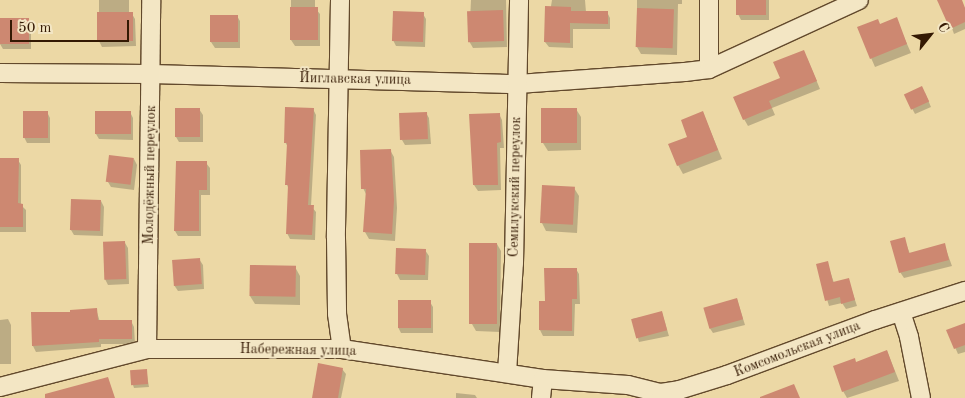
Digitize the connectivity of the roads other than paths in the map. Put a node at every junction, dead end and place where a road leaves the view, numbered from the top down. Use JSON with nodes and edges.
{"nodes":[{"id":1,"x":151,"y":0,"type":"edge"},
{"id":2,"x":340,"y":0,"type":"edge"},
{"id":3,"x":519,"y":0,"type":"edge"},
{"id":4,"x":709,"y":0,"type":"edge"},
{"id":5,"x":859,"y":0,"type":"edge"},
{"id":6,"x":710,"y":70,"type":"junction"},
{"id":7,"x":0,"y":73,"type":"edge"},
{"id":8,"x":151,"y":74,"type":"junction"},
{"id":9,"x":339,"y":79,"type":"junction"},
{"id":10,"x":518,"y":84,"type":"junction"},
{"id":11,"x":965,"y":291,"type":"edge"},
{"id":12,"x":900,"y":312,"type":"junction"},
{"id":13,"x":147,"y":349,"type":"junction"},
{"id":14,"x":342,"y":349,"type":"junction"},
{"id":15,"x":507,"y":373,"type":"junction"},
{"id":16,"x":543,"y":379,"type":"junction"},
{"id":17,"x":628,"y":385,"type":"joint"},
{"id":18,"x":0,"y":386,"type":"edge"},
{"id":19,"x":541,"y":398,"type":"edge"},
{"id":20,"x":921,"y":398,"type":"edge"}],
"edges":[{"from":1,"to":8,"type":"street","name":"Молодёжный переулок"},
{"from":2,"to":9,"type":"street"},
{"from":3,"to":10,"type":"street","name":"Семилукский переулок"},
{"from":4,"to":6,"type":"street"},
{"from":5,"to":6,"type":"street"},
{"from":6,"to":10,"type":"street","name":"Йиглавская улица"},
{"from":7,"to":8,"type":"street","name":"Йиглавская улица"},
{"from":8,"to":9,"type":"street","name":"Йиглавская улица"},
{"from":8,"to":13,"type":"street","name":"Молодёжный переулок"},
{"from":9,"to":10,"type":"street","name":"Йиглавская улица"},
{"from":9,"to":14,"type":"street"},
{"from":10,"to":15,"type":"street","name":"Семилукский переулок"},
{"from":11,"to":12,"type":"street","name":"Комсомольская улица"},
{"from":12,"to":17,"type":"street","name":"Комсомольская улица"},
{"from":12,"to":20,"type":"street"},
{"from":13,"to":14,"type":"street","name":"Набережная улица"},
{"from":13,"to":18,"type":"street","name":"Набережная улица"},
{"from":14,"to":15,"type":"street","name":"Набережная улица"},
{"from":15,"to":16,"type":"street","name":"Набережная улица"},
{"from":16,"to":17,"type":"street","name":"Набережная улица"},
{"from":16,"to":19,"type":"street"}]}
